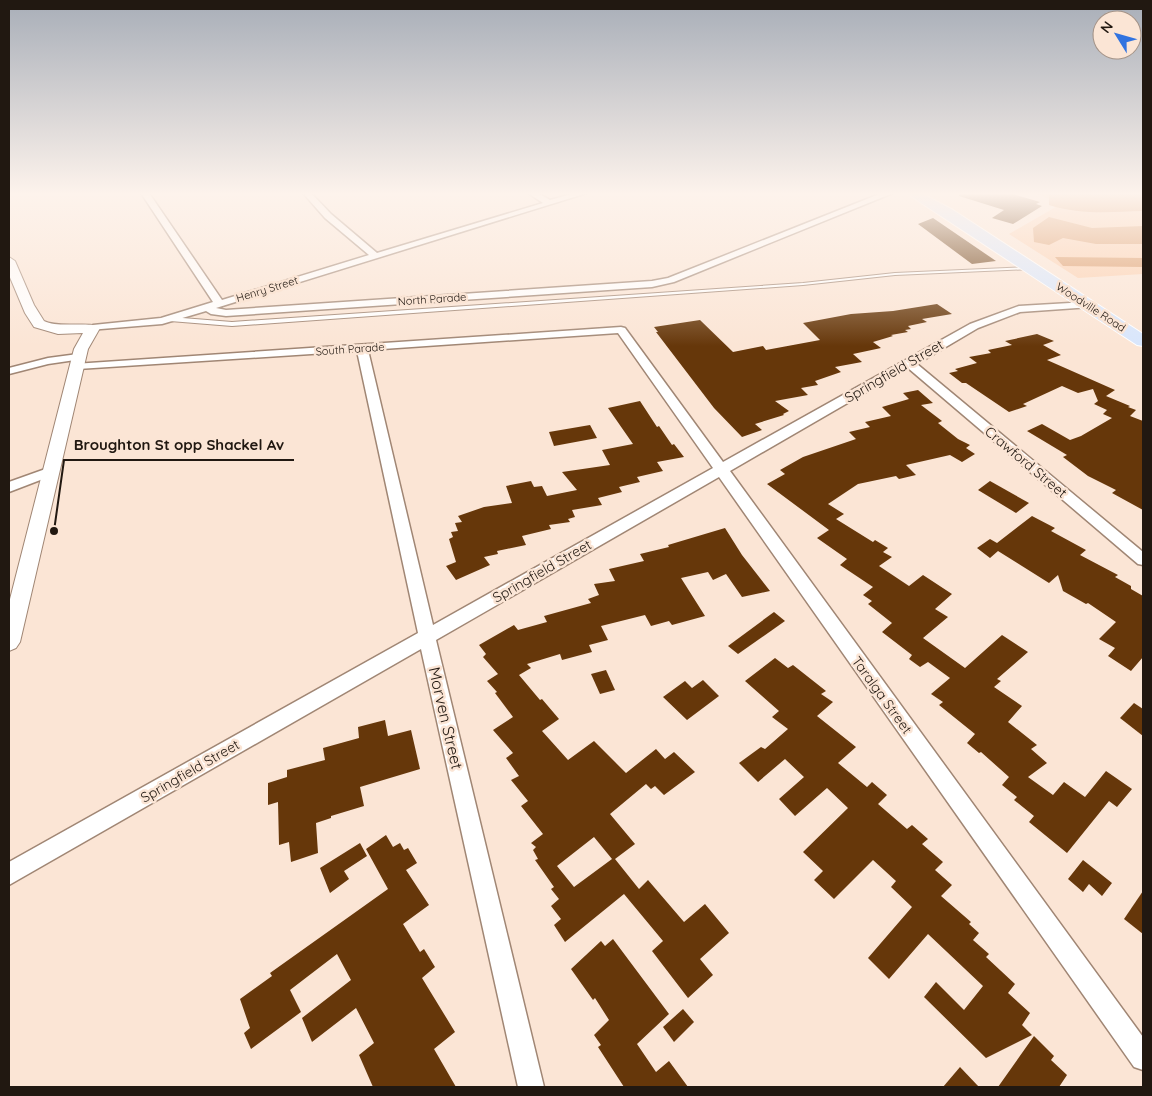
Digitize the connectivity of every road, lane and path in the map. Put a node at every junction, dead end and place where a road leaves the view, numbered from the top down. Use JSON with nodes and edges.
{"nodes":[{"id":1,"x":179,"y":244,"type":"edge"},
{"id":2,"x":362,"y":244,"type":"edge"},
{"id":3,"x":415,"y":244,"type":"edge"},
{"id":4,"x":761,"y":244,"type":"edge"},
{"id":5,"x":998,"y":244,"type":"edge"},
{"id":6,"x":1005,"y":244,"type":"edge"},
{"id":7,"x":376,"y":256,"type":"junction"},
{"id":8,"x":9,"y":261,"type":"edge"},
{"id":9,"x":1039,"y":270,"type":"junction"},
{"id":10,"x":1089,"y":300,"type":"junction"},
{"id":11,"x":219,"y":304,"type":"junction"},
{"id":12,"x":207,"y":307,"type":"junction"},
{"id":13,"x":170,"y":319,"type":"junction"},
{"id":14,"x":93,"y":328,"type":"junction"},
{"id":15,"x":1143,"y":329,"type":"edge"},
{"id":16,"x":622,"y":330,"type":"joint"},
{"id":17,"x":1143,"y":341,"type":"edge"},
{"id":18,"x":362,"y":348,"type":"junction"},
{"id":19,"x":81,"y":353,"type":"junction"},
{"id":20,"x":909,"y":363,"type":"junction"},
{"id":21,"x":9,"y":371,"type":"edge"},
{"id":22,"x":51,"y":470,"type":"junction"},
{"id":23,"x":721,"y":471,"type":"junction"},
{"id":24,"x":9,"y":487,"type":"edge"},
{"id":25,"x":1143,"y":560,"type":"edge"},
{"id":26,"x":9,"y":637,"type":"edge"},
{"id":27,"x":427,"y":637,"type":"junction"},
{"id":28,"x":9,"y":874,"type":"edge"},
{"id":29,"x":1143,"y":1058,"type":"edge"},
{"id":30,"x":532,"y":1087,"type":"edge"}],
"edges":[{"from":1,"to":11,"type":"street"},
{"from":2,"to":7,"type":"street"},
{"from":3,"to":7,"type":"street","name":"Henry Street"},
{"from":4,"to":12,"type":"street","name":"North Parade"},
{"from":5,"to":9,"type":"main road","name":"Woodville Road"},
{"from":6,"to":9,"type":"main road","name":"Woodville Road"},
{"from":7,"to":11,"type":"street","name":"Henry Street"},
{"from":8,"to":14,"type":"street"},
{"from":9,"to":10,"type":"main road","name":"Woodville Road"},
{"from":9,"to":10,"type":"main road","name":"Woodville Road"},
{"from":9,"to":13,"type":"lane"},
{"from":10,"to":15,"type":"main road","name":"Woodville Road"},
{"from":10,"to":17,"type":"main road","name":"Woodville Road"},
{"from":10,"to":20,"type":"street","name":"Springfield Street"},
{"from":11,"to":12,"type":"street","name":"Henry Street"},
{"from":12,"to":13,"type":"street","name":"Henry Street"},
{"from":13,"to":14,"type":"street","name":"Henry Street"},
{"from":14,"to":19,"type":"street"},
{"from":16,"to":18,"type":"street","name":"South Parade"},
{"from":16,"to":23,"type":"street","name":"Taralga Street"},
{"from":18,"to":19,"type":"street","name":"South Parade"},
{"from":18,"to":27,"type":"street","name":"Morven Street"},
{"from":19,"to":21,"type":"street"},
{"from":19,"to":22,"type":"street"},
{"from":20,"to":23,"type":"street","name":"Springfield Street"},
{"from":20,"to":25,"type":"street","name":"Crawford Street"},
{"from":22,"to":24,"type":"street"},
{"from":22,"to":26,"type":"street"},
{"from":23,"to":27,"type":"street","name":"Springfield Street"},
{"from":23,"to":29,"type":"street","name":"Taralga Street"},
{"from":27,"to":28,"type":"street","name":"Springfield Street"},
{"from":27,"to":30,"type":"street","name":"Morven Street"}]}
